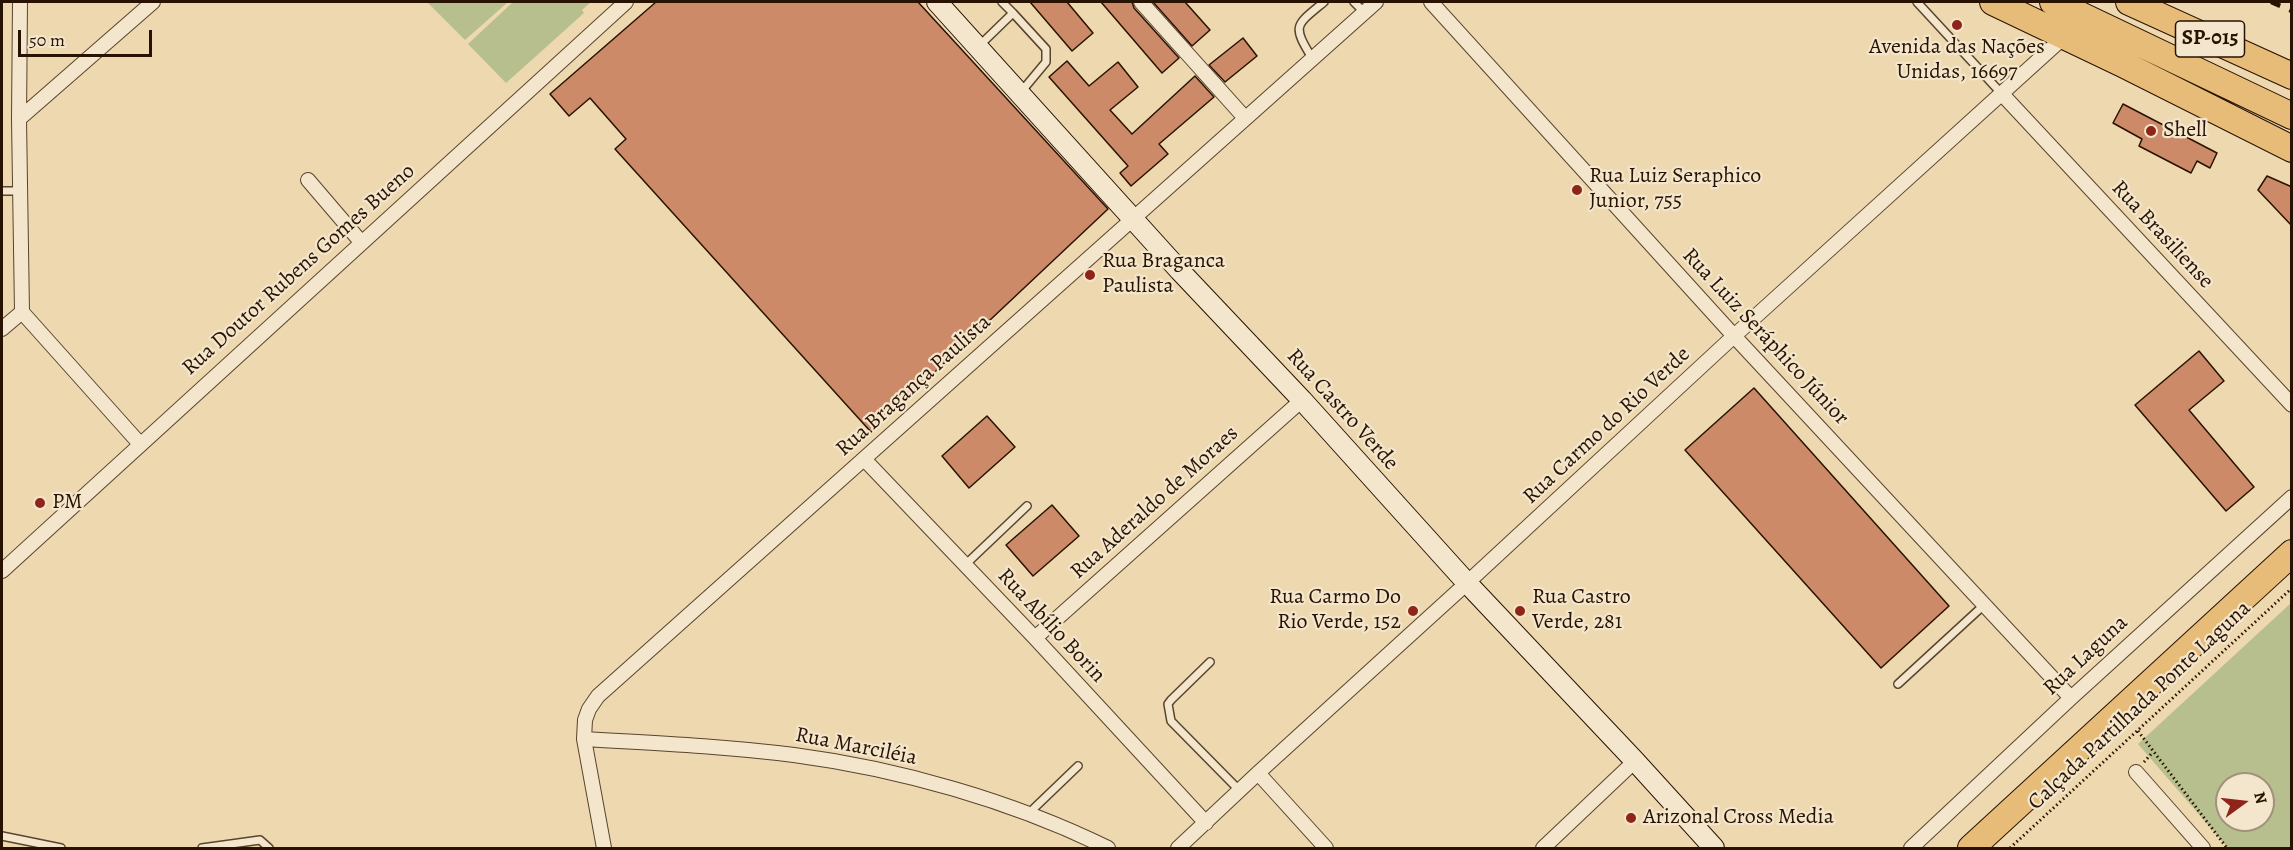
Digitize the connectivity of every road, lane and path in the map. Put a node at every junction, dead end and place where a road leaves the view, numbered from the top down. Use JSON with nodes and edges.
{"nodes":[{"id":1,"x":20,"y":2,"type":"edge"},
{"id":2,"x":153,"y":2,"type":"edge"},
{"id":3,"x":626,"y":2,"type":"edge"},
{"id":4,"x":937,"y":2,"type":"edge"},
{"id":5,"x":1002,"y":2,"type":"edge"},
{"id":6,"x":1141,"y":2,"type":"edge"},
{"id":7,"x":1323,"y":2,"type":"edge"},
{"id":8,"x":1354,"y":2,"type":"edge"},
{"id":9,"x":1376,"y":2,"type":"edge"},
{"id":10,"x":1431,"y":2,"type":"edge"},
{"id":11,"x":1917,"y":2,"type":"edge"},
{"id":12,"x":1993,"y":2,"type":"edge"},
{"id":13,"x":2053,"y":2,"type":"edge"},
{"id":14,"x":2129,"y":2,"type":"edge"},
{"id":15,"x":1364,"y":12,"type":"junction"},
{"id":16,"x":1013,"y":13,"type":"junction"},
{"id":17,"x":2065,"y":36,"type":"junction"},
{"id":18,"x":978,"y":47,"type":"junction"},
{"id":19,"x":1312,"y":58,"type":"junction"},
{"id":20,"x":2292,"y":76,"type":"edge"},
{"id":21,"x":1020,"y":94,"type":"junction"},
{"id":22,"x":2002,"y":94,"type":"junction"},
{"id":23,"x":2292,"y":117,"type":"edge"},
{"id":24,"x":19,"y":118,"type":"junction"},
{"id":25,"x":1245,"y":118,"type":"junction"},
{"id":26,"x":2292,"y":149,"type":"edge"},
{"id":27,"x":308,"y":180,"type":"dead end"},
{"id":28,"x":2,"y":191,"type":"edge"},
{"id":29,"x":20,"y":191,"type":"junction"},
{"id":30,"x":1132,"y":219,"type":"junction"},
{"id":31,"x":361,"y":242,"type":"junction"},
{"id":32,"x":22,"y":312,"type":"junction"},
{"id":33,"x":2,"y":329,"type":"edge"},
{"id":34,"x":1734,"y":336,"type":"junction"},
{"id":35,"x":1302,"y":400,"type":"junction"},
{"id":36,"x":2292,"y":405,"type":"edge"},
{"id":37,"x":140,"y":444,"type":"junction"},
{"id":38,"x":864,"y":459,"type":"junction"},
{"id":39,"x":2292,"y":497,"type":"edge"},
{"id":40,"x":1027,"y":506,"type":"dead end"},
{"id":41,"x":2292,"y":553,"type":"edge"},
{"id":42,"x":965,"y":565,"type":"junction"},
{"id":43,"x":2,"y":571,"type":"edge"},
{"id":44,"x":1467,"y":583,"type":"junction"},
{"id":45,"x":2292,"y":588,"type":"edge"},
{"id":46,"x":1984,"y":606,"type":"junction"},
{"id":47,"x":1035,"y":638,"type":"junction"},
{"id":48,"x":1210,"y":662,"type":"dead end"},
{"id":49,"x":1898,"y":684,"type":"dead end"},
{"id":50,"x":2071,"y":698,"type":"junction"},
{"id":51,"x":2138,"y":731,"type":"junction"},
{"id":52,"x":584,"y":739,"type":"junction"},
{"id":53,"x":1635,"y":761,"type":"junction"},
{"id":54,"x":1078,"y":766,"type":"dead end"},
{"id":55,"x":2136,"y":772,"type":"dead end"},
{"id":56,"x":1257,"y":773,"type":"junction"},
{"id":57,"x":1240,"y":791,"type":"junction"},
{"id":58,"x":1028,"y":814,"type":"junction"},
{"id":59,"x":1206,"y":823,"type":"junction"},
{"id":60,"x":2,"y":836,"type":"edge"},
{"id":61,"x":61,"y":849,"type":"edge"},
{"id":62,"x":202,"y":849,"type":"edge"},
{"id":63,"x":269,"y":849,"type":"edge"},
{"id":64,"x":604,"y":849,"type":"edge"},
{"id":65,"x":1108,"y":849,"type":"edge"},
{"id":66,"x":1179,"y":849,"type":"edge"},
{"id":67,"x":1326,"y":849,"type":"edge"},
{"id":68,"x":1543,"y":849,"type":"edge"},
{"id":69,"x":1714,"y":849,"type":"edge"},
{"id":70,"x":1911,"y":849,"type":"edge"},
{"id":71,"x":1971,"y":849,"type":"edge"},
{"id":72,"x":2010,"y":849,"type":"edge"},
{"id":73,"x":2203,"y":849,"type":"edge"},
{"id":74,"x":2227,"y":849,"type":"edge"}],
"edges":[{"from":1,"to":24,"type":"street"},
{"from":2,"to":24,"type":"street"},
{"from":3,"to":31,"type":"street","name":"Rua Doutor Rubens Gomes Bueno"},
{"from":4,"to":18,"type":"street","name":"Rua Castro Verde"},
{"from":5,"to":16,"type":"lane"},
{"from":6,"to":25,"type":"street"},
{"from":7,"to":19,"type":"lane"},
{"from":8,"to":15,"type":"lane"},
{"from":9,"to":15,"type":"street","name":"Rua Bragança Paulista"},
{"from":10,"to":34,"type":"street","name":"Rua Luiz Seráphico Júnior"},
{"from":11,"to":22,"type":"lane"},
{"from":12,"to":17,"type":"highway"},
{"from":13,"to":23,"type":"highway"},
{"from":14,"to":20,"type":"highway","number":"SP-015"},
{"from":15,"to":19,"type":"street","name":"Rua Bragança Paulista"},
{"from":16,"to":18,"type":"lane"},
{"from":16,"to":21,"type":"lane"},
{"from":17,"to":22,"type":"street","name":"Rua Carmo do Rio Verde"},
{"from":17,"to":26,"type":"highway"},
{"from":18,"to":21,"type":"street","name":"Rua Castro Verde"},
{"from":19,"to":25,"type":"street","name":"Rua Bragança Paulista"},
{"from":21,"to":30,"type":"street","name":"Rua Castro Verde"},
{"from":22,"to":34,"type":"street","name":"Rua Carmo do Rio Verde"},
{"from":22,"to":36,"type":"street","name":"Rua Brasiliense"},
{"from":24,"to":29,"type":"street"},
{"from":25,"to":30,"type":"street","name":"Rua Bragança Paulista"},
{"from":27,"to":31,"type":"street"},
{"from":28,"to":29,"type":"lane"},
{"from":29,"to":32,"type":"street"},
{"from":30,"to":35,"type":"street","name":"Rua Castro Verde"},
{"from":30,"to":38,"type":"street","name":"Rua Bragança Paulista"},
{"from":31,"to":37,"type":"street","name":"Rua Doutor Rubens Gomes Bueno"},
{"from":32,"to":33,"type":"street"},
{"from":32,"to":37,"type":"street"},
{"from":34,"to":44,"type":"street","name":"Rua Carmo do Rio Verde"},
{"from":34,"to":46,"type":"street","name":"Rua Luiz Seráphico Júnior"},
{"from":35,"to":44,"type":"street","name":"Rua Castro Verde"},
{"from":35,"to":47,"type":"street","name":"Rua Aderaldo de Moraes"},
{"from":37,"to":43,"type":"street","name":"Rua Doutor Rubens Gomes Bueno"},
{"from":38,"to":42,"type":"street","name":"Rua Abílio Borin"},
{"from":38,"to":52,"type":"street","name":"Rua Bragança Paulista"},
{"from":39,"to":50,"type":"street","name":"Rua Laguna"},
{"from":40,"to":42,"type":"lane"},
{"from":41,"to":71,"type":"highway"},
{"from":42,"to":47,"type":"street","name":"Rua Abílio Borin"},
{"from":44,"to":53,"type":"street","name":"Rua Castro Verde"},
{"from":44,"to":56,"type":"street","name":"Rua Carmo do Rio Verde"},
{"from":45,"to":51,"type":"path","name":"Calçada Partilhada Ponte Laguna"},
{"from":46,"to":49,"type":"lane"},
{"from":46,"to":50,"type":"street","name":"Rua Luiz Seráphico Júnior"},
{"from":47,"to":59,"type":"street","name":"Rua Abílio Borin"},
{"from":48,"to":57,"type":"lane"},
{"from":50,"to":70,"type":"street","name":"Rua Laguna"},
{"from":51,"to":72,"type":"path","name":"Calçada Partilhada Ponte Laguna"},
{"from":51,"to":74,"type":"path"},
{"from":52,"to":58,"type":"street","name":"Rua Marciléia"},
{"from":52,"to":64,"type":"street","name":"Rua Bragança Paulista"},
{"from":53,"to":68,"type":"street"},
{"from":53,"to":69,"type":"street","name":"Rua Castro Verde"},
{"from":54,"to":58,"type":"lane"},
{"from":55,"to":73,"type":"street"},
{"from":56,"to":57,"type":"street","name":"Rua Carmo do Rio Verde"},
{"from":56,"to":67,"type":"street"},
{"from":57,"to":59,"type":"street","name":"Rua Carmo do Rio Verde"},
{"from":58,"to":65,"type":"street","name":"Rua Marciléia"},
{"from":59,"to":66,"type":"street","name":"Rua Carmo do Rio Verde"},
{"from":60,"to":61,"type":"lane"},
{"from":62,"to":63,"type":"lane"}]}
